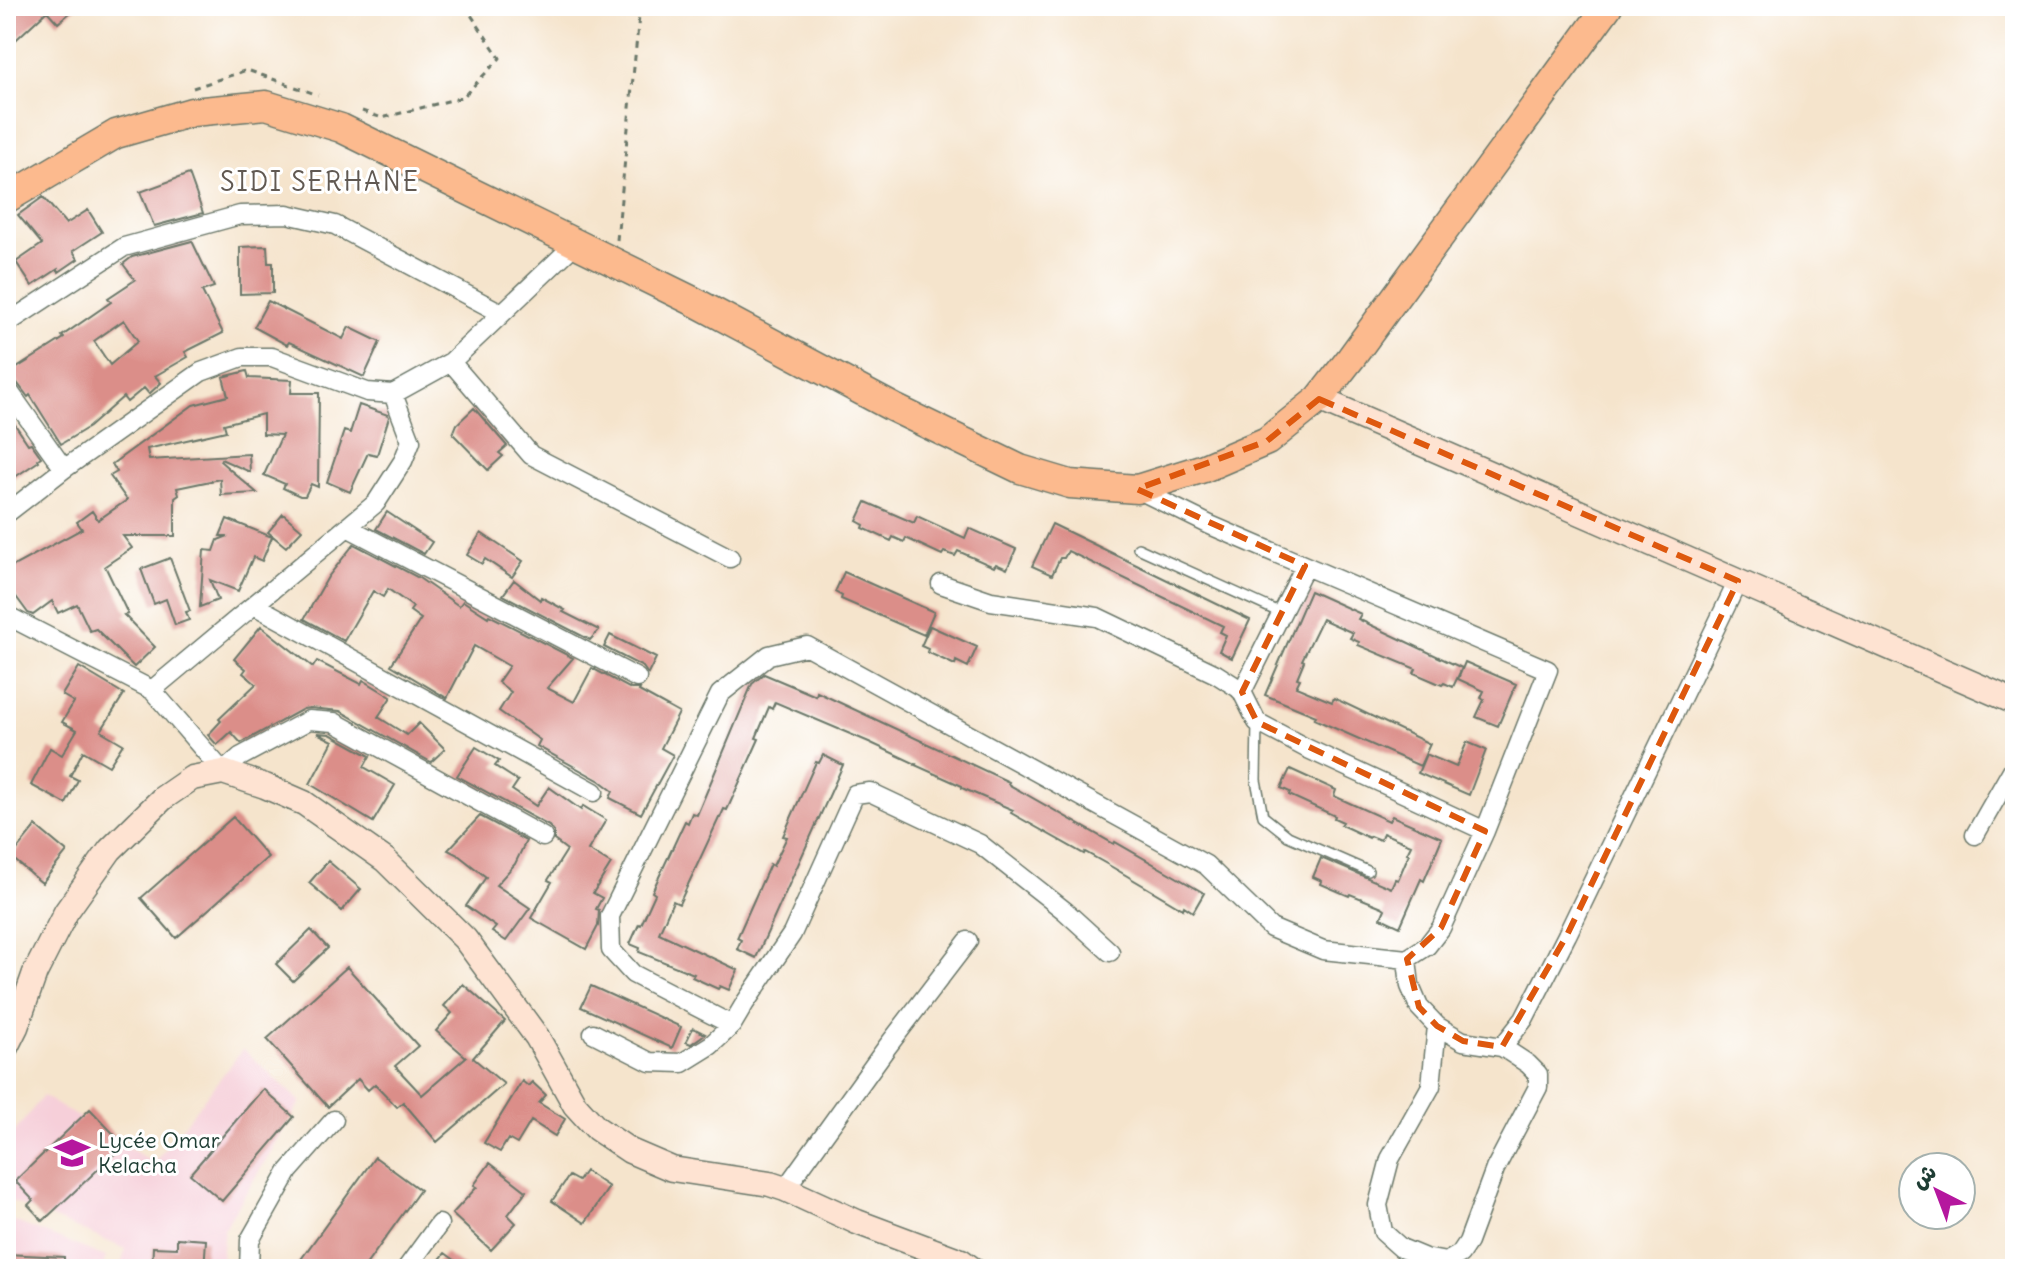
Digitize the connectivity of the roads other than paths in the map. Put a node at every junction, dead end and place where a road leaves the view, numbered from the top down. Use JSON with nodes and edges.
{"nodes":[{"id":1,"x":1608,"y":6,"type":"edge"},
{"id":2,"x":7,"y":196,"type":"edge"},
{"id":3,"x":575,"y":244,"type":"junction"},
{"id":4,"x":501,"y":313,"type":"junction"},
{"id":5,"x":6,"y":324,"type":"edge"},
{"id":6,"x":451,"y":362,"type":"junction"},
{"id":7,"x":6,"y":387,"type":"edge"},
{"id":8,"x":393,"y":394,"type":"junction"},
{"id":9,"x":1319,"y":399,"type":"junction"},
{"id":10,"x":64,"y":469,"type":"junction"},
{"id":11,"x":1137,"y":489,"type":"junction"},
{"id":12,"x":6,"y":514,"type":"edge"},
{"id":13,"x":347,"y":527,"type":"junction"},
{"id":14,"x":1138,"y":548,"type":"dead end"},
{"id":15,"x":730,"y":558,"type":"dead end"},
{"id":16,"x":1305,"y":566,"type":"junction"},
{"id":17,"x":1738,"y":581,"type":"junction"},
{"id":18,"x":941,"y":584,"type":"dead end"},
{"id":19,"x":254,"y":605,"type":"junction"},
{"id":20,"x":1281,"y":613,"type":"junction"},
{"id":21,"x":6,"y":615,"type":"edge"},
{"id":22,"x":637,"y":678,"type":"dead end"},
{"id":23,"x":152,"y":690,"type":"junction"},
{"id":24,"x":1242,"y":692,"type":"junction"},
{"id":25,"x":2015,"y":702,"type":"edge"},
{"id":26,"x":1257,"y":722,"type":"junction"},
{"id":27,"x":2015,"y":765,"type":"edge"},
{"id":28,"x":223,"y":772,"type":"junction"},
{"id":29,"x":594,"y":792,"type":"dead end"},
{"id":30,"x":1485,"y":831,"type":"junction"},
{"id":31,"x":1975,"y":835,"type":"dead end"},
{"id":32,"x":543,"y":837,"type":"dead end"},
{"id":33,"x":1368,"y":871,"type":"dead end"},
{"id":34,"x":968,"y":941,"type":"dead end"},
{"id":35,"x":1110,"y":952,"type":"dead end"},
{"id":36,"x":1407,"y":959,"type":"junction"},
{"id":37,"x":732,"y":1025,"type":"junction"},
{"id":38,"x":1437,"y":1026,"type":"junction"},
{"id":39,"x":593,"y":1033,"type":"dead end"},
{"id":40,"x":6,"y":1047,"type":"edge"},
{"id":41,"x":1502,"y":1047,"type":"junction"},
{"id":42,"x":334,"y":1120,"type":"dead end"},
{"id":43,"x":785,"y":1189,"type":"junction"},
{"id":44,"x":439,"y":1224,"type":"dead end"},
{"id":45,"x":249,"y":1269,"type":"edge"},
{"id":46,"x":406,"y":1269,"type":"edge"},
{"id":47,"x":972,"y":1269,"type":"edge"}],
"edges":[{"from":1,"to":9,"type":"main road"},
{"from":2,"to":3,"type":"main road"},
{"from":3,"to":4,"type":"street"},
{"from":3,"to":11,"type":"main road"},
{"from":4,"to":5,"type":"street"},
{"from":4,"to":6,"type":"street"},
{"from":6,"to":8,"type":"street"},
{"from":6,"to":15,"type":"street"},
{"from":7,"to":10,"type":"street"},
{"from":8,"to":10,"type":"street"},
{"from":8,"to":13,"type":"street"},
{"from":9,"to":11,"type":"main road"},
{"from":9,"to":17,"type":"main road"},
{"from":10,"to":12,"type":"street"},
{"from":11,"to":16,"type":"street"},
{"from":13,"to":19,"type":"street"},
{"from":13,"to":22,"type":"street"},
{"from":14,"to":20,"type":"lane"},
{"from":16,"to":20,"type":"street"},
{"from":16,"to":30,"type":"street"},
{"from":17,"to":25,"type":"main road"},
{"from":17,"to":41,"type":"street"},
{"from":18,"to":24,"type":"street"},
{"from":19,"to":23,"type":"street"},
{"from":19,"to":29,"type":"street"},
{"from":20,"to":24,"type":"street"},
{"from":21,"to":23,"type":"street"},
{"from":23,"to":28,"type":"street"},
{"from":24,"to":26,"type":"street"},
{"from":26,"to":30,"type":"street"},
{"from":26,"to":33,"type":"lane"},
{"from":27,"to":31,"type":"street"},
{"from":28,"to":32,"type":"street"},
{"from":28,"to":40,"type":"main road"},
{"from":28,"to":43,"type":"main road"},
{"from":30,"to":36,"type":"street"},
{"from":34,"to":43,"type":"street"},
{"from":35,"to":37,"type":"street"},
{"from":36,"to":37,"type":"street"},
{"from":36,"to":38,"type":"street"},
{"from":37,"to":39,"type":"street"},
{"from":38,"to":41,"type":"street"},
{"from":38,"to":41,"type":"street"},
{"from":42,"to":45,"type":"street"},
{"from":43,"to":47,"type":"main road"},
{"from":44,"to":46,"type":"street"}]}
